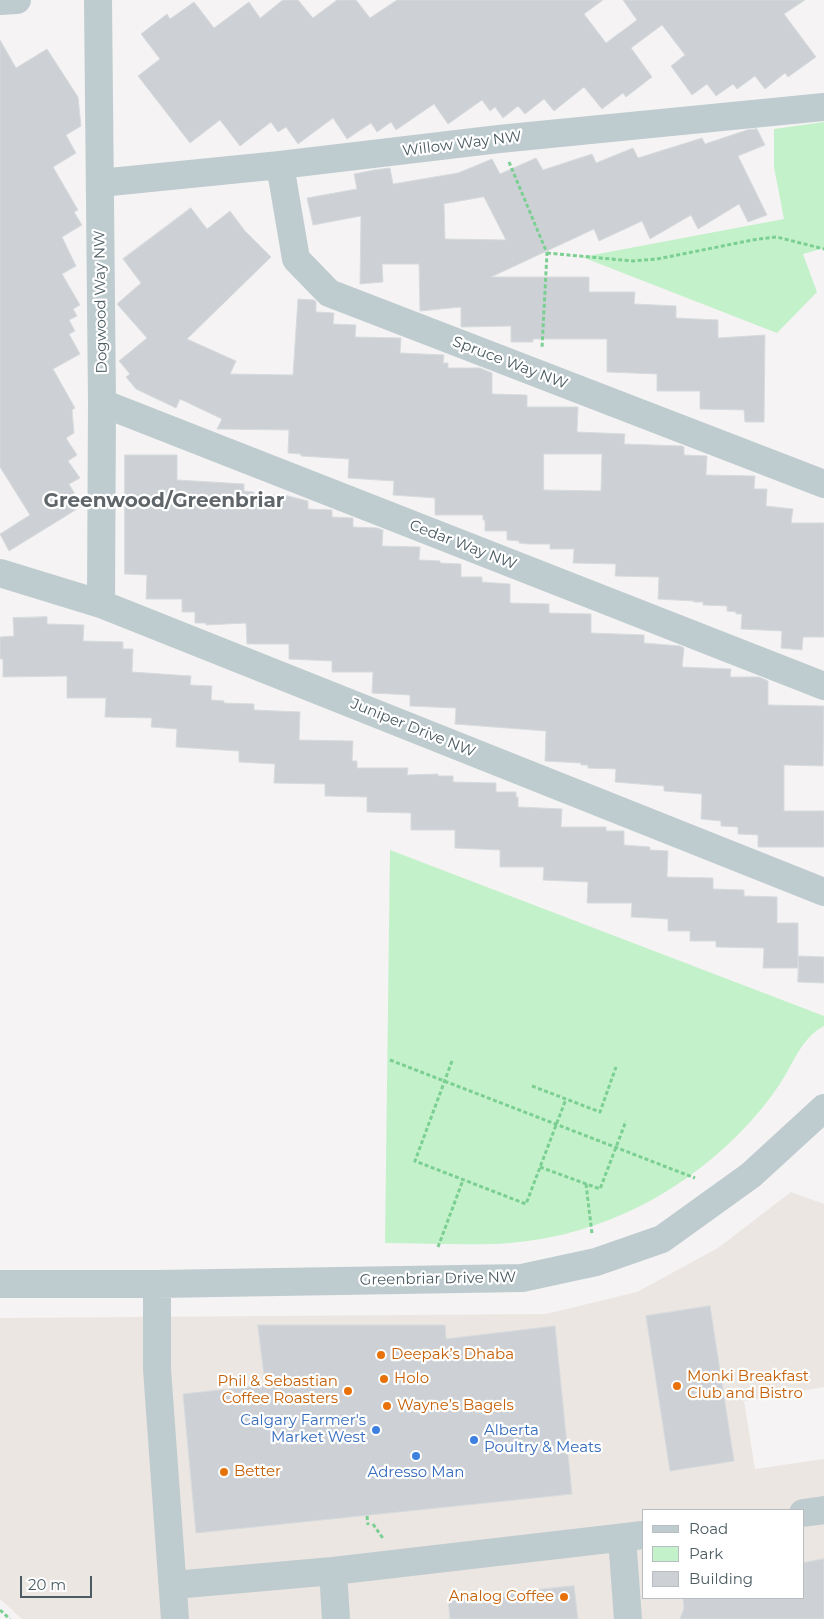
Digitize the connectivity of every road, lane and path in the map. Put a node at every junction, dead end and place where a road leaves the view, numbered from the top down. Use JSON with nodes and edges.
{"nodes":[{"id":1,"x":17,"y":0,"type":"edge"},
{"id":2,"x":98,"y":0,"type":"edge"},
{"id":3,"x":0,"y":1,"type":"edge"},
{"id":4,"x":824,"y":107,"type":"edge"},
{"id":5,"x":499,"y":139,"type":"junction"},
{"id":6,"x":280,"y":165,"type":"junction"},
{"id":7,"x":100,"y":183,"type":"junction"},
{"id":8,"x":824,"y":249,"type":"edge"},
{"id":9,"x":547,"y":254,"type":"junction"},
{"id":10,"x":540,"y":375,"type":"junction"},
{"id":11,"x":102,"y":404,"type":"junction"},
{"id":12,"x":824,"y":484,"type":"edge"},
{"id":13,"x":0,"y":573,"type":"edge"},
{"id":14,"x":101,"y":604,"type":"junction"},
{"id":15,"x":824,"y":686,"type":"edge"},
{"id":16,"x":824,"y":892,"type":"edge"},
{"id":17,"x":390,"y":1060,"type":"dead end"},
{"id":18,"x":452,"y":1061,"type":"dead end"},
{"id":19,"x":616,"y":1067,"type":"dead end"},
{"id":20,"x":444,"y":1081,"type":"junction"},
{"id":21,"x":532,"y":1086,"type":"dead end"},
{"id":22,"x":566,"y":1099,"type":"junction"},
{"id":23,"x":824,"y":1108,"type":"edge"},
{"id":24,"x":626,"y":1121,"type":"dead end"},
{"id":25,"x":556,"y":1124,"type":"junction"},
{"id":26,"x":616,"y":1147,"type":"junction"},
{"id":27,"x":540,"y":1166,"type":"junction"},
{"id":28,"x":695,"y":1178,"type":"dead end"},
{"id":29,"x":463,"y":1180,"type":"junction"},
{"id":30,"x":586,"y":1184,"type":"junction"},
{"id":31,"x":592,"y":1234,"type":"dead end"},
{"id":32,"x":438,"y":1247,"type":"dead end"},
{"id":33,"x":0,"y":1284,"type":"edge"},
{"id":34,"x":157,"y":1284,"type":"junction"},
{"id":35,"x":824,"y":1510,"type":"edge"},
{"id":36,"x":804,"y":1513,"type":"edge"},
{"id":37,"x":367,"y":1516,"type":"dead end"},
{"id":38,"x":373,"y":1524,"type":"dead end"},
{"id":39,"x":368,"y":1525,"type":"dead end"},
{"id":40,"x":632,"y":1536,"type":"edge"},
{"id":41,"x":388,"y":1547,"type":"dead end"},
{"id":42,"x":333,"y":1571,"type":"junction"},
{"id":43,"x":174,"y":1585,"type":"junction"},
{"id":44,"x":0,"y":1610,"type":"edge"},
{"id":45,"x":10,"y":1619,"type":"edge"},
{"id":46,"x":175,"y":1619,"type":"edge"},
{"id":47,"x":336,"y":1619,"type":"edge"},
{"id":48,"x":628,"y":1619,"type":"edge"}],
"edges":[{"from":1,"to":3,"type":"street"},
{"from":2,"to":7,"type":"street","name":"Dogwood Way NW"},
{"from":4,"to":5,"type":"street","name":"Willow Way NW"},
{"from":5,"to":6,"type":"street","name":"Willow Way NW"},
{"from":5,"to":9,"type":"path"},
{"from":6,"to":7,"type":"street","name":"Willow Way NW"},
{"from":6,"to":10,"type":"street","name":"Spruce Way NW"},
{"from":7,"to":11,"type":"street","name":"Dogwood Way NW"},
{"from":8,"to":9,"type":"path"},
{"from":9,"to":10,"type":"path"},
{"from":10,"to":12,"type":"street","name":"Spruce Way NW"},
{"from":11,"to":14,"type":"street","name":"Dogwood Way NW"},
{"from":11,"to":15,"type":"street","name":"Cedar Way NW"},
{"from":13,"to":14,"type":"street","name":"Juniper Drive NW"},
{"from":14,"to":16,"type":"street","name":"Juniper Drive NW"},
{"from":17,"to":20,"type":"path"},
{"from":18,"to":20,"type":"path"},
{"from":19,"to":22,"type":"path"},
{"from":20,"to":25,"type":"path"},
{"from":20,"to":29,"type":"path"},
{"from":21,"to":22,"type":"path"},
{"from":22,"to":25,"type":"path"},
{"from":23,"to":34,"type":"street","name":"Greenbriar Drive NW"},
{"from":24,"to":26,"type":"path"},
{"from":25,"to":26,"type":"path"},
{"from":25,"to":27,"type":"path"},
{"from":26,"to":28,"type":"path"},
{"from":26,"to":30,"type":"path"},
{"from":27,"to":29,"type":"path"},
{"from":27,"to":30,"type":"path"},
{"from":29,"to":32,"type":"path"},
{"from":30,"to":31,"type":"path"},
{"from":33,"to":34,"type":"street","name":"Greenbriar Drive NW"},
{"from":34,"to":43,"type":"street"},
{"from":35,"to":36,"type":"street"},
{"from":37,"to":39,"type":"path"},
{"from":38,"to":41,"type":"path"},
{"from":40,"to":42,"type":"street"},
{"from":40,"to":48,"type":"street"},
{"from":42,"to":43,"type":"street"},
{"from":42,"to":47,"type":"street"},
{"from":43,"to":46,"type":"street"},
{"from":44,"to":45,"type":"path"}]}
